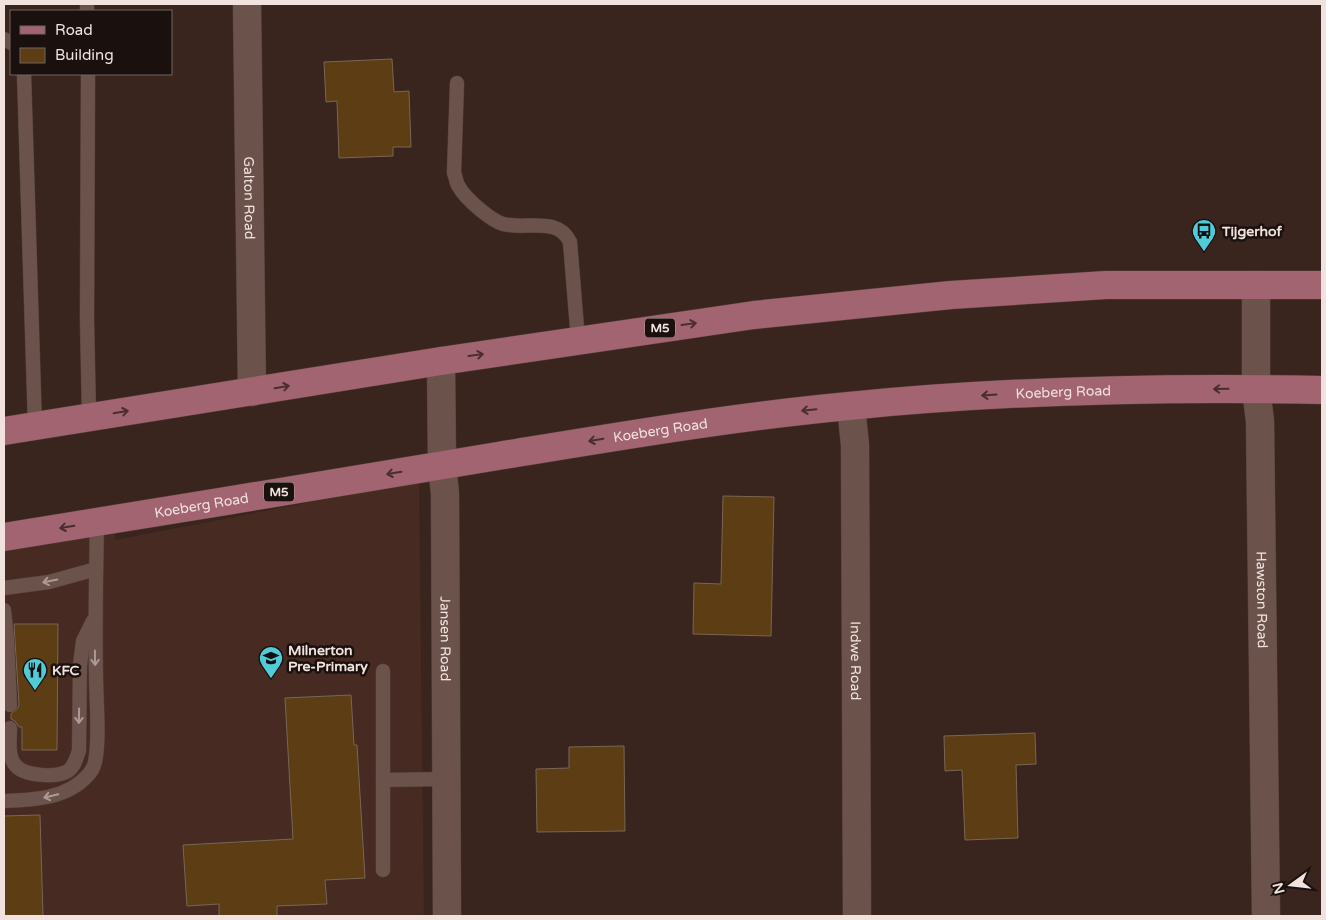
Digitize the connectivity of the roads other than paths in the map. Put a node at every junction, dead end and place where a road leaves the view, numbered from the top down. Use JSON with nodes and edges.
{"nodes":[{"id":1,"x":247,"y":4,"type":"edge"},
{"id":2,"x":24,"y":75,"type":"edge"},
{"id":3,"x":88,"y":75,"type":"edge"},
{"id":4,"x":457,"y":83,"type":"dead end"},
{"id":5,"x":1256,"y":284,"type":"junction"},
{"id":6,"x":1322,"y":285,"type":"edge"},
{"id":7,"x":578,"y":340,"type":"junction"},
{"id":8,"x":441,"y":361,"type":"junction"},
{"id":9,"x":1256,"y":389,"type":"junction"},
{"id":10,"x":1322,"y":390,"type":"edge"},
{"id":11,"x":252,"y":392,"type":"junction"},
{"id":12,"x":851,"y":406,"type":"junction"},
{"id":13,"x":89,"y":417,"type":"junction"},
{"id":14,"x":35,"y":427,"type":"junction"},
{"id":15,"x":4,"y":431,"type":"edge"},
{"id":16,"x":442,"y":465,"type":"junction"},
{"id":17,"x":97,"y":522,"type":"junction"},
{"id":18,"x":4,"y":537,"type":"edge"},
{"id":19,"x":96,"y":569,"type":"junction"},
{"id":20,"x":4,"y":588,"type":"edge"},
{"id":21,"x":4,"y":610,"type":"edge"},
{"id":22,"x":95,"y":618,"type":"junction"},
{"id":23,"x":383,"y":671,"type":"dead end"},
{"id":24,"x":10,"y":705,"type":"dead end"},
{"id":25,"x":10,"y":728,"type":"dead end"},
{"id":26,"x":446,"y":779,"type":"junction"},
{"id":27,"x":384,"y":780,"type":"junction"},
{"id":28,"x":4,"y":801,"type":"edge"},
{"id":29,"x":383,"y":870,"type":"dead end"},
{"id":30,"x":447,"y":916,"type":"edge"},
{"id":31,"x":857,"y":916,"type":"edge"},
{"id":32,"x":1266,"y":916,"type":"edge"}],
"edges":[{"from":1,"to":11,"type":"street","name":"Galton Road"},
{"from":2,"to":14,"type":"lane"},
{"from":3,"to":13,"type":"lane"},
{"from":4,"to":7,"type":"lane"},
{"from":5,"to":6,"type":"main road","number":"M5"},
{"from":7,"to":5,"type":"main road","number":"M5","one_way":true},
{"from":5,"to":9,"type":"street","name":"Hawston Road"},
{"from":8,"to":7,"type":"main road","number":"M5","one_way":true},
{"from":11,"to":8,"type":"main road","number":"M5","one_way":true},
{"from":8,"to":16,"type":"street","name":"Jansen Road"},
{"from":9,"to":10,"type":"main road","name":"Koeberg Road","number":"M5"},
{"from":9,"to":12,"type":"main road","name":"Koeberg Road","number":"M5","one_way":true},
{"from":9,"to":32,"type":"street","name":"Hawston Road"},
{"from":13,"to":11,"type":"main road","number":"M5","one_way":true},
{"from":12,"to":16,"type":"main road","name":"Koeberg Road","number":"M5","one_way":true},
{"from":12,"to":31,"type":"street","name":"Indwe Road"},
{"from":13,"to":14,"type":"main road","number":"M5"},
{"from":14,"to":15,"type":"main road","number":"M5"},
{"from":16,"to":17,"type":"main road","name":"Koeberg Road","number":"M5","one_way":true},
{"from":16,"to":26,"type":"street","name":"Jansen Road"},
{"from":17,"to":18,"type":"main road","name":"Koeberg Road","number":"M5","one_way":true},
{"from":17,"to":19,"type":"lane"},
{"from":19,"to":20,"type":"lane","one_way":true},
{"from":19,"to":22,"type":"lane"},
{"from":21,"to":24,"type":"lane"},
{"from":22,"to":25,"type":"lane","one_way":true},
{"from":22,"to":28,"type":"lane","one_way":true},
{"from":23,"to":27,"type":"lane"},
{"from":26,"to":27,"type":"lane"},
{"from":26,"to":30,"type":"street","name":"Jansen Road"},
{"from":27,"to":29,"type":"lane"}]}
